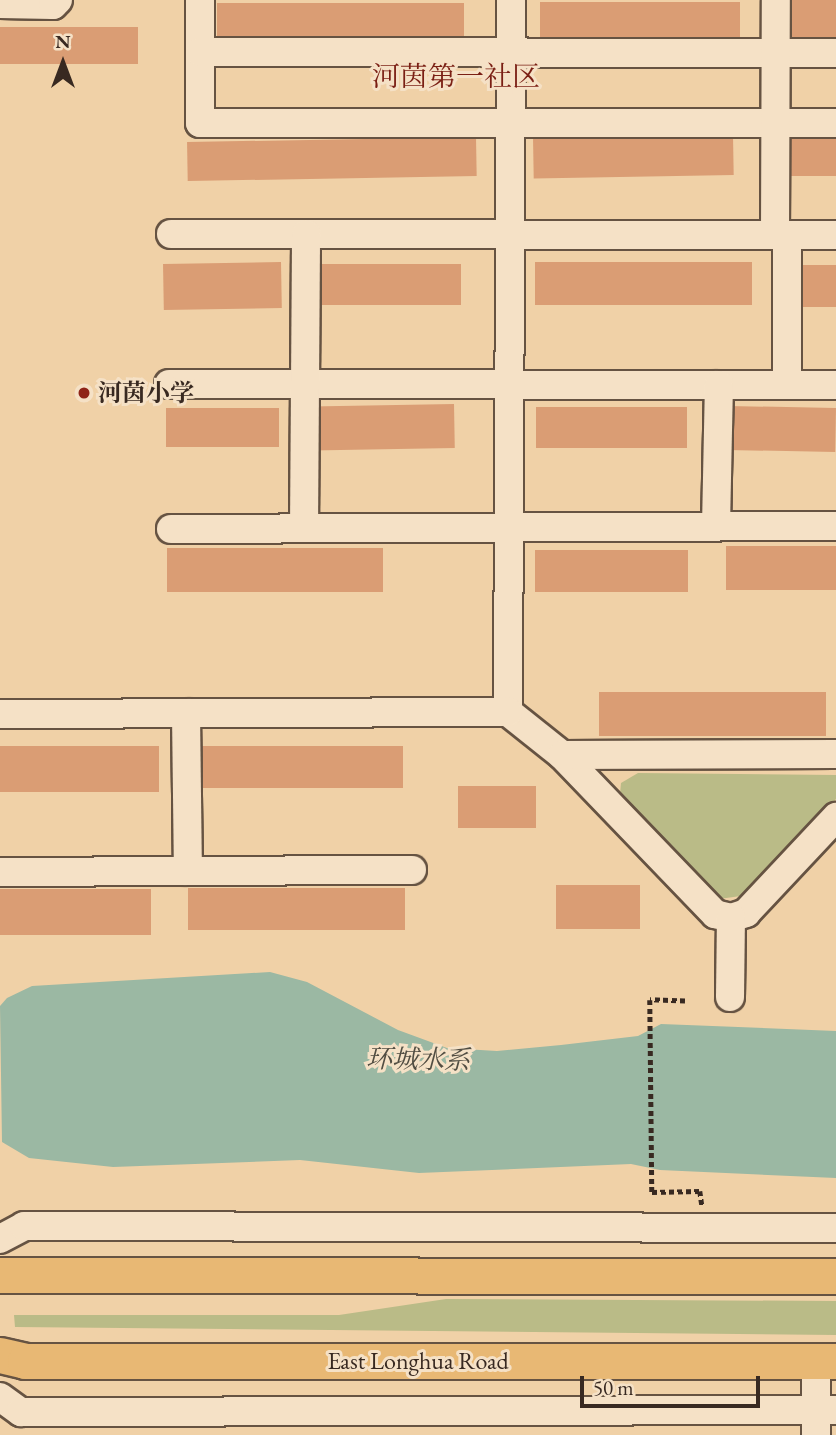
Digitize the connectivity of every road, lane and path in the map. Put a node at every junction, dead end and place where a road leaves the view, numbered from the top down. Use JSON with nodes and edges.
{"nodes":[{"id":1,"x":58,"y":0,"type":"edge"},
{"id":2,"x":200,"y":0,"type":"edge"},
{"id":3,"x":511,"y":0,"type":"edge"},
{"id":4,"x":776,"y":0,"type":"edge"},
{"id":5,"x":0,"y":5,"type":"edge"},
{"id":6,"x":200,"y":52,"type":"junction"},
{"id":7,"x":510,"y":53,"type":"junction"},
{"id":8,"x":775,"y":53,"type":"junction"},
{"id":9,"x":836,"y":53,"type":"edge"},
{"id":10,"x":510,"y":123,"type":"junction"},
{"id":11,"x":775,"y":123,"type":"junction"},
{"id":12,"x":836,"y":123,"type":"edge"},
{"id":13,"x":171,"y":234,"type":"dead end"},
{"id":14,"x":306,"y":234,"type":"junction"},
{"id":15,"x":510,"y":235,"type":"junction"},
{"id":16,"x":781,"y":235,"type":"junction"},
{"id":17,"x":836,"y":235,"type":"edge"},
{"id":18,"x":169,"y":384,"type":"dead end"},
{"id":19,"x":305,"y":384,"type":"junction"},
{"id":20,"x":509,"y":384,"type":"junction"},
{"id":21,"x":719,"y":385,"type":"junction"},
{"id":22,"x":787,"y":385,"type":"junction"},
{"id":23,"x":836,"y":385,"type":"edge"},
{"id":24,"x":716,"y":526,"type":"junction"},
{"id":25,"x":836,"y":526,"type":"edge"},
{"id":26,"x":509,"y":527,"type":"junction"},
{"id":27,"x":304,"y":528,"type":"junction"},
{"id":28,"x":171,"y":529,"type":"dead end"},
{"id":29,"x":508,"y":712,"type":"junction"},
{"id":30,"x":186,"y":713,"type":"junction"},
{"id":31,"x":0,"y":714,"type":"edge"},
{"id":32,"x":836,"y":754,"type":"edge"},
{"id":33,"x":562,"y":755,"type":"junction"},
{"id":34,"x":836,"y":817,"type":"edge"},
{"id":35,"x":188,"y":870,"type":"junction"},
{"id":36,"x":412,"y":870,"type":"dead end"},
{"id":37,"x":0,"y":872,"type":"edge"},
{"id":38,"x":731,"y":918,"type":"junction"},
{"id":39,"x":730,"y":997,"type":"dead end"},
{"id":40,"x":685,"y":1001,"type":"dead end"},
{"id":41,"x":688,"y":1192,"type":"dead end"},
{"id":42,"x":836,"y":1228,"type":"edge"},
{"id":43,"x":0,"y":1239,"type":"edge"},
{"id":44,"x":0,"y":1275,"type":"edge"},
{"id":45,"x":836,"y":1276,"type":"edge"},
{"id":46,"x":0,"y":1356,"type":"edge"},
{"id":47,"x":826,"y":1361,"type":"edge"},
{"id":48,"x":0,"y":1397,"type":"edge"},
{"id":49,"x":823,"y":1418,"type":"edge"},
{"id":50,"x":598,"y":1422,"type":"edge"},
{"id":51,"x":343,"y":1423,"type":"edge"}],
"edges":[{"from":1,"to":5,"type":"street"},
{"from":2,"to":6,"type":"street"},
{"from":3,"to":7,"type":"street"},
{"from":4,"to":8,"type":"street"},
{"from":6,"to":7,"type":"street"},
{"from":6,"to":10,"type":"street"},
{"from":7,"to":8,"type":"street"},
{"from":7,"to":10,"type":"street"},
{"from":8,"to":9,"type":"street"},
{"from":8,"to":11,"type":"street"},
{"from":10,"to":11,"type":"street"},
{"from":10,"to":15,"type":"street"},
{"from":11,"to":12,"type":"street"},
{"from":11,"to":16,"type":"street"},
{"from":13,"to":14,"type":"street"},
{"from":14,"to":15,"type":"street"},
{"from":14,"to":19,"type":"street"},
{"from":15,"to":16,"type":"street"},
{"from":15,"to":20,"type":"street"},
{"from":16,"to":17,"type":"street"},
{"from":16,"to":22,"type":"street"},
{"from":18,"to":19,"type":"street"},
{"from":19,"to":20,"type":"street"},
{"from":19,"to":27,"type":"street"},
{"from":20,"to":21,"type":"street"},
{"from":20,"to":26,"type":"street"},
{"from":21,"to":22,"type":"street"},
{"from":21,"to":24,"type":"street"},
{"from":22,"to":23,"type":"street"},
{"from":24,"to":25,"type":"street"},
{"from":24,"to":26,"type":"street"},
{"from":26,"to":27,"type":"street"},
{"from":26,"to":29,"type":"street"},
{"from":27,"to":28,"type":"street"},
{"from":29,"to":30,"type":"street"},
{"from":29,"to":33,"type":"street"},
{"from":30,"to":31,"type":"street"},
{"from":30,"to":35,"type":"street"},
{"from":32,"to":33,"type":"street"},
{"from":33,"to":38,"type":"street"},
{"from":34,"to":38,"type":"street"},
{"from":35,"to":36,"type":"street"},
{"from":35,"to":37,"type":"street"},
{"from":38,"to":39,"type":"street"},
{"from":40,"to":41,"type":"path"},
{"from":42,"to":43,"type":"street"},
{"from":44,"to":45,"type":"main road"},
{"from":46,"to":47,"type":"main road","name":"East Longhua Road"},
{"from":47,"to":49,"type":"street"},
{"from":48,"to":51,"type":"street"},
{"from":49,"to":50,"type":"street"},
{"from":50,"to":51,"type":"street"}]}
